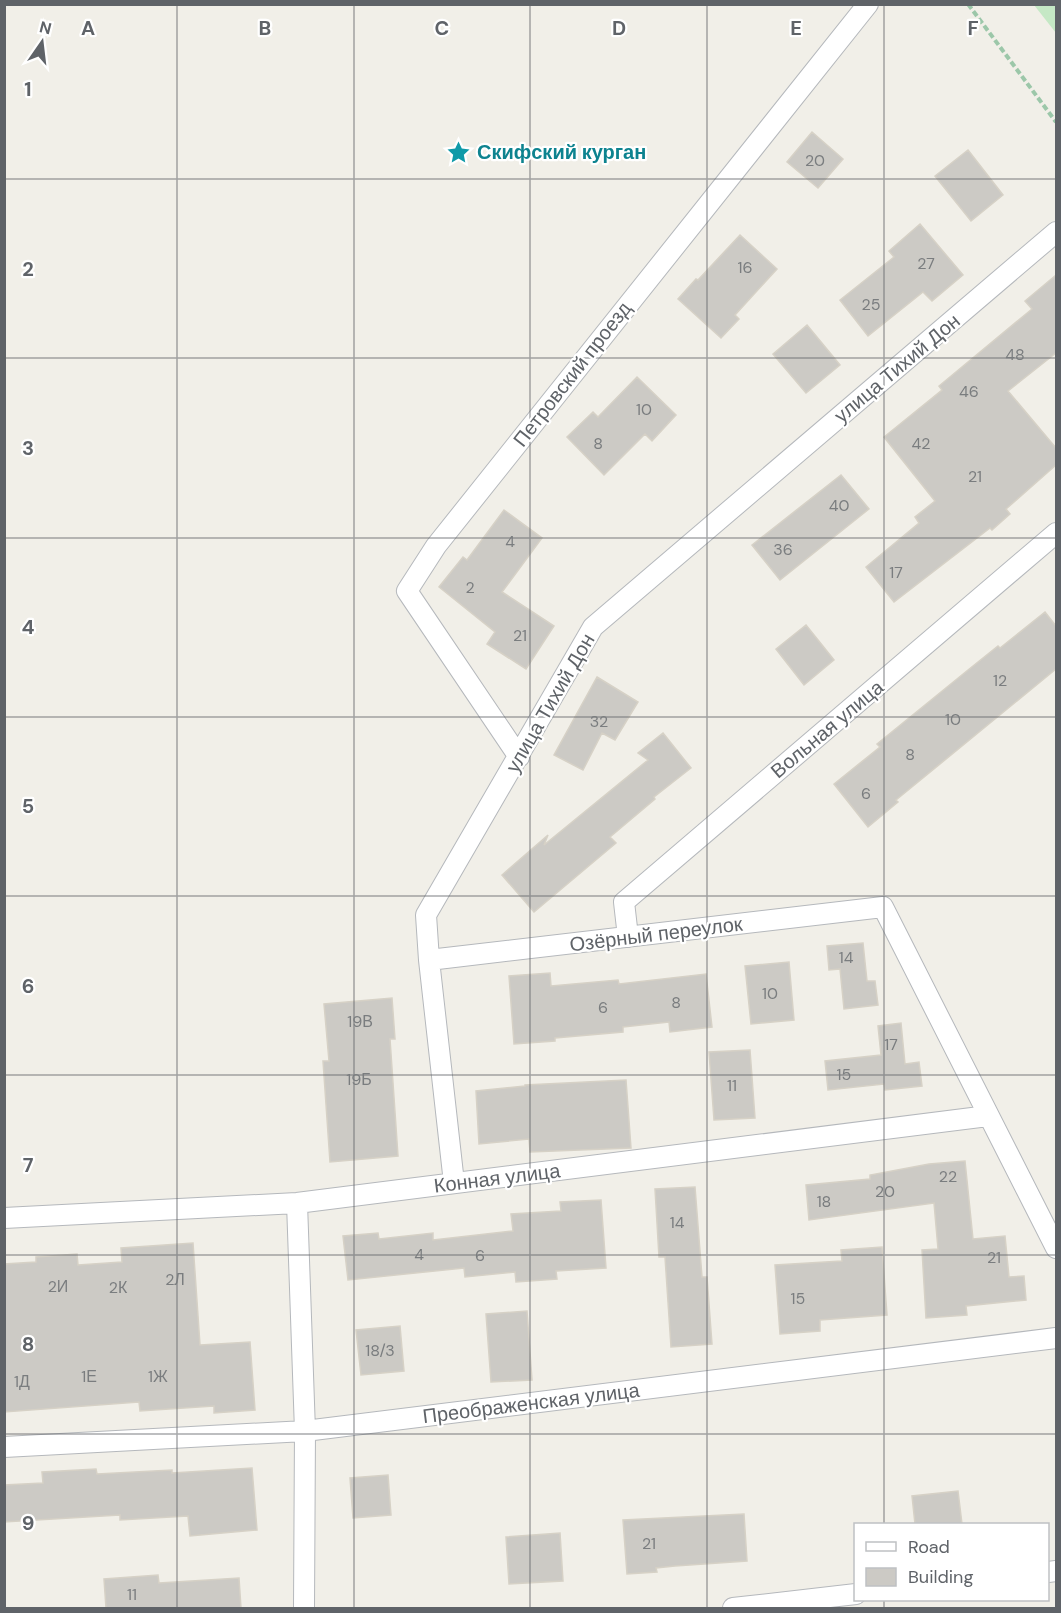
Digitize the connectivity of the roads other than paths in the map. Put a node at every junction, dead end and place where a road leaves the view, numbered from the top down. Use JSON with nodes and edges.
{"nodes":[{"id":1,"x":868,"y":4,"type":"edge"},
{"id":2,"x":1056,"y":232,"type":"edge"},
{"id":3,"x":1056,"y":533,"type":"edge"},
{"id":4,"x":519,"y":757,"type":"junction"},
{"id":5,"x":628,"y":937,"type":"junction"},
{"id":6,"x":429,"y":960,"type":"junction"},
{"id":7,"x":988,"y":1116,"type":"junction"},
{"id":8,"x":454,"y":1183,"type":"junction"},
{"id":9,"x":297,"y":1203,"type":"junction"},
{"id":10,"x":4,"y":1218,"type":"edge"},
{"id":11,"x":1056,"y":1248,"type":"edge"},
{"id":12,"x":1056,"y":1338,"type":"edge"},
{"id":13,"x":304,"y":1431,"type":"junction"},
{"id":14,"x":4,"y":1447,"type":"edge"},
{"id":15,"x":854,"y":1594,"type":"edge"},
{"id":16,"x":304,"y":1608,"type":"edge"},
{"id":17,"x":734,"y":1608,"type":"edge"}],
"edges":[{"from":1,"to":4,"type":"street","name":"Петровский проезд"},
{"from":2,"to":4,"type":"street","name":"улица Тихий Дон"},
{"from":3,"to":5,"type":"street","name":"Вольная улица"},
{"from":4,"to":6,"type":"street","name":"улица Тихий Дон"},
{"from":5,"to":6,"type":"street","name":"Озёрный переулок"},
{"from":5,"to":7,"type":"street","name":"Озёрный переулок"},
{"from":6,"to":8,"type":"street","name":"улица Тихий Дон"},
{"from":7,"to":8,"type":"street","name":"Конная улица"},
{"from":7,"to":11,"type":"street"},
{"from":8,"to":9,"type":"street","name":"Конная улица"},
{"from":9,"to":10,"type":"street","name":"Конная улица"},
{"from":9,"to":13,"type":"street"},
{"from":12,"to":13,"type":"street","name":"Преображенская улица"},
{"from":13,"to":14,"type":"street","name":"Преображенская улица"},
{"from":13,"to":16,"type":"street"},
{"from":15,"to":17,"type":"street"}]}
